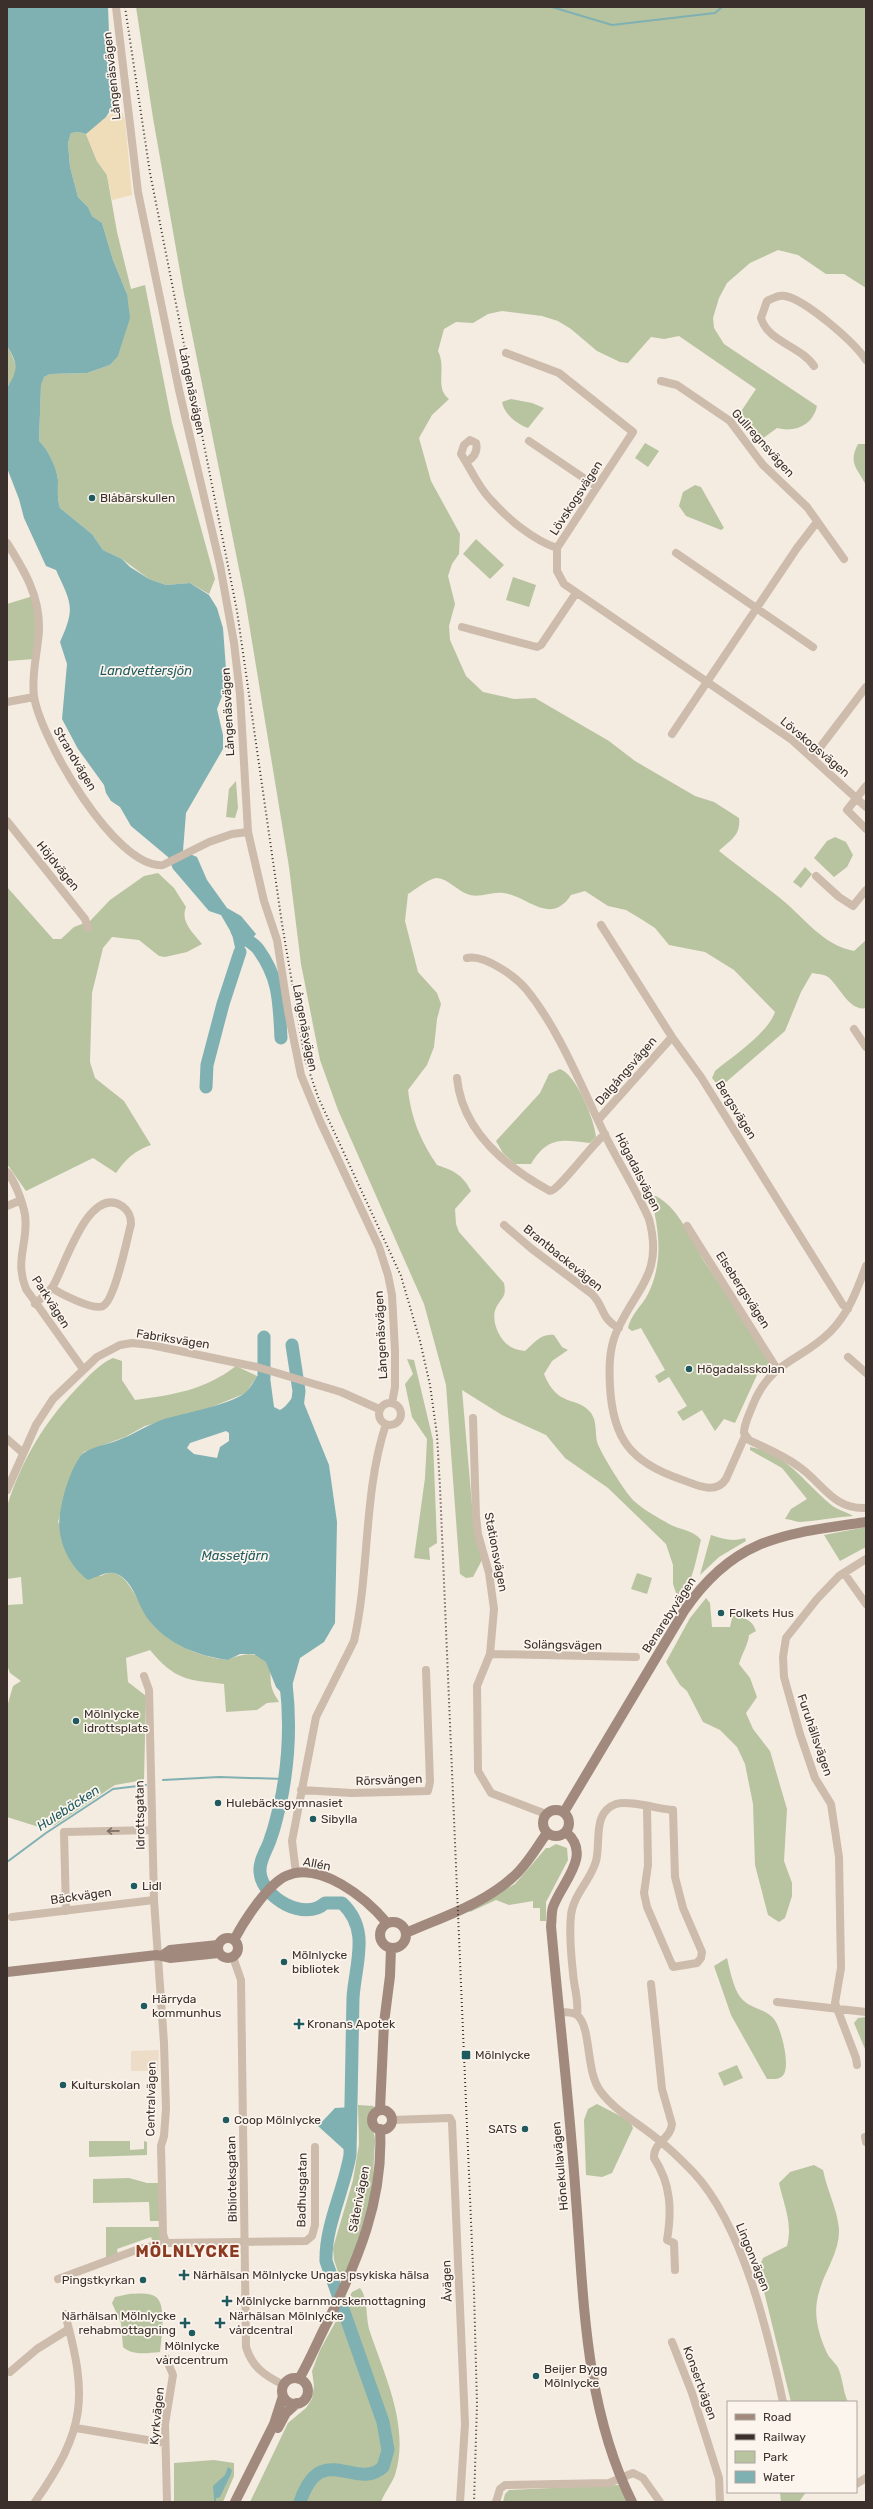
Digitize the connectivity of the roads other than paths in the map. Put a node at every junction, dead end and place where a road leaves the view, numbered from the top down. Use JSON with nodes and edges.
{"nodes":[{"id":1,"x":116,"y":7,"type":"edge"},
{"id":2,"x":506,"y":353,"type":"dead end"},
{"id":3,"x":866,"y":360,"type":"edge"},
{"id":4,"x":814,"y":366,"type":"dead end"},
{"id":5,"x":661,"y":381,"type":"dead end"},
{"id":6,"x":529,"y":440,"type":"dead end"},
{"id":7,"x":468,"y":461,"type":"dead end"},
{"id":8,"x":598,"y":487,"type":"junction"},
{"id":9,"x":817,"y":522,"type":"junction"},
{"id":10,"x":7,"y":542,"type":"edge"},
{"id":11,"x":557,"y":548,"type":"junction"},
{"id":12,"x":676,"y":553,"type":"dead end"},
{"id":13,"x":844,"y":559,"type":"dead end"},
{"id":14,"x":576,"y":593,"type":"junction"},
{"id":15,"x":757,"y":608,"type":"junction"},
{"id":16,"x":462,"y":627,"type":"dead end"},
{"id":17,"x":813,"y":647,"type":"dead end"},
{"id":18,"x":707,"y":680,"type":"junction"},
{"id":19,"x":866,"y":687,"type":"edge"},
{"id":20,"x":34,"y":697,"type":"junction"},
{"id":21,"x":7,"y":702,"type":"edge"},
{"id":22,"x":672,"y":734,"type":"dead end"},
{"id":23,"x":812,"y":758,"type":"junction"},
{"id":24,"x":866,"y":786,"type":"edge"},
{"id":25,"x":856,"y":798,"type":"junction"},
{"id":26,"x":866,"y":807,"type":"edge"},
{"id":27,"x":7,"y":821,"type":"edge"},
{"id":28,"x":866,"y":829,"type":"edge"},
{"id":29,"x":248,"y":832,"type":"junction"},
{"id":30,"x":816,"y":876,"type":"dead end"},
{"id":31,"x":866,"y":890,"type":"edge"},
{"id":32,"x":601,"y":925,"type":"dead end"},
{"id":33,"x":88,"y":928,"type":"dead end"},
{"id":34,"x":467,"y":958,"type":"dead end"},
{"id":35,"x":854,"y":1029,"type":"dead end"},
{"id":36,"x":672,"y":1037,"type":"junction"},
{"id":37,"x":866,"y":1047,"type":"edge"},
{"id":38,"x":458,"y":1078,"type":"dead end"},
{"id":39,"x":598,"y":1120,"type":"junction"},
{"id":40,"x":605,"y":1134,"type":"junction"},
{"id":41,"x":7,"y":1172,"type":"edge"},
{"id":42,"x":19,"y":1201,"type":"junction"},
{"id":43,"x":7,"y":1206,"type":"edge"},
{"id":44,"x":504,"y":1225,"type":"dead end"},
{"id":45,"x":687,"y":1226,"type":"dead end"},
{"id":46,"x":866,"y":1266,"type":"edge"},
{"id":47,"x":52,"y":1288,"type":"junction"},
{"id":48,"x":35,"y":1304,"type":"junction"},
{"id":49,"x":848,"y":1309,"type":"junction"},
{"id":50,"x":619,"y":1328,"type":"junction"},
{"id":51,"x":848,"y":1357,"type":"dead end"},
{"id":52,"x":83,"y":1369,"type":"junction"},
{"id":53,"x":777,"y":1369,"type":"junction"},
{"id":54,"x":866,"y":1372,"type":"edge"},
{"id":55,"x":392,"y":1403,"type":"junction"},
{"id":56,"x":379,"y":1409,"type":"junction"},
{"id":57,"x":473,"y":1418,"type":"dead end"},
{"id":58,"x":386,"y":1424,"type":"junction"},
{"id":59,"x":745,"y":1436,"type":"junction"},
{"id":60,"x":7,"y":1439,"type":"edge"},
{"id":61,"x":23,"y":1453,"type":"junction"},
{"id":62,"x":7,"y":1490,"type":"edge"},
{"id":63,"x":866,"y":1508,"type":"edge"},
{"id":64,"x":866,"y":1522,"type":"edge"},
{"id":65,"x":866,"y":1559,"type":"edge"},
{"id":66,"x":844,"y":1573,"type":"junction"},
{"id":67,"x":866,"y":1604,"type":"edge"},
{"id":68,"x":490,"y":1654,"type":"junction"},
{"id":69,"x":636,"y":1657,"type":"dead end"},
{"id":70,"x":426,"y":1670,"type":"dead end"},
{"id":71,"x":144,"y":1676,"type":"dead end"},
{"id":72,"x":301,"y":1790,"type":"junction"},
{"id":73,"x":647,"y":1807,"type":"junction"},
{"id":74,"x":564,"y":1812,"type":"junction"},
{"id":75,"x":546,"y":1814,"type":"junction"},
{"id":76,"x":152,"y":1830,"type":"junction"},
{"id":77,"x":566,"y":1832,"type":"junction"},
{"id":78,"x":547,"y":1833,"type":"junction"},
{"id":79,"x":296,"y":1873,"type":"junction"},
{"id":80,"x":154,"y":1900,"type":"junction"},
{"id":81,"x":66,"y":1911,"type":"junction"},
{"id":82,"x":12,"y":1917,"type":"dead end"},
{"id":83,"x":387,"y":1924,"type":"junction"},
{"id":84,"x":406,"y":1933,"type":"junction"},
{"id":85,"x":234,"y":1940,"type":"junction"},
{"id":86,"x":391,"y":1948,"type":"junction"},
{"id":87,"x":219,"y":1949,"type":"junction"},
{"id":88,"x":160,"y":1955,"type":"junction"},
{"id":89,"x":234,"y":1957,"type":"junction"},
{"id":90,"x":7,"y":1972,"type":"edge"},
{"id":91,"x":650,"y":1984,"type":"dead end"},
{"id":92,"x":777,"y":2002,"type":"dead end"},
{"id":93,"x":837,"y":2009,"type":"junction"},
{"id":94,"x":560,"y":2012,"type":"junction"},
{"id":95,"x":866,"y":2012,"type":"edge"},
{"id":96,"x":577,"y":2015,"type":"junction"},
{"id":97,"x":857,"y":2065,"type":"dead end"},
{"id":98,"x":380,"y":2110,"type":"junction"},
{"id":99,"x":392,"y":2120,"type":"junction"},
{"id":100,"x":380,"y":2129,"type":"junction"},
{"id":101,"x":661,"y":2141,"type":"junction"},
{"id":102,"x":315,"y":2147,"type":"dead end"},
{"id":103,"x":244,"y":2242,"type":"junction"},
{"id":104,"x":166,"y":2243,"type":"junction"},
{"id":105,"x":675,"y":2270,"type":"dead end"},
{"id":106,"x":58,"y":2280,"type":"dead end"},
{"id":107,"x":65,"y":2314,"type":"dead end"},
{"id":108,"x":69,"y":2329,"type":"junction"},
{"id":109,"x":672,"y":2342,"type":"dead end"},
{"id":110,"x":166,"y":2358,"type":"dead end"},
{"id":111,"x":10,"y":2372,"type":"dead end"},
{"id":112,"x":299,"y":2379,"type":"junction"},
{"id":113,"x":284,"y":2385,"type":"junction"},
{"id":114,"x":283,"y":2396,"type":"junction"},
{"id":115,"x":783,"y":2401,"type":"edge"},
{"id":116,"x":297,"y":2403,"type":"junction"},
{"id":117,"x":76,"y":2428,"type":"junction"},
{"id":118,"x":165,"y":2443,"type":"junction"},
{"id":119,"x":866,"y":2478,"type":"edge"},
{"id":120,"x":621,"y":2479,"type":"junction"},
{"id":121,"x":857,"y":2483,"type":"edge"},
{"id":122,"x":35,"y":2502,"type":"edge"},
{"id":123,"x":167,"y":2502,"type":"edge"},
{"id":124,"x":235,"y":2502,"type":"edge"},
{"id":125,"x":242,"y":2502,"type":"edge"},
{"id":126,"x":460,"y":2502,"type":"edge"},
{"id":127,"x":496,"y":2502,"type":"edge"},
{"id":128,"x":632,"y":2502,"type":"edge"},
{"id":129,"x":660,"y":2502,"type":"edge"},
{"id":130,"x":720,"y":2502,"type":"edge"}],
"edges":[{"from":1,"to":29,"type":"street","name":"Långenäsvägen"},
{"from":2,"to":8,"type":"street","name":"Lövskogsvägen"},
{"from":3,"to":4,"type":"street"},
{"from":5,"to":9,"type":"street","name":"Gullregnsvägen"},
{"from":6,"to":8,"type":"street"},
{"from":7,"to":11,"type":"street"},
{"from":8,"to":11,"type":"street","name":"Lövskogsvägen"},
{"from":9,"to":13,"type":"street","name":"Gullregnsvägen"},
{"from":9,"to":15,"type":"street"},
{"from":10,"to":20,"type":"street","name":"Strandvägen"},
{"from":11,"to":14,"type":"street","name":"Lövskogsvägen"},
{"from":12,"to":15,"type":"street"},
{"from":14,"to":16,"type":"street"},
{"from":14,"to":18,"type":"street","name":"Lövskogsvägen"},
{"from":15,"to":17,"type":"street"},
{"from":15,"to":18,"type":"street"},
{"from":18,"to":22,"type":"street"},
{"from":18,"to":23,"type":"street","name":"Lövskogsvägen"},
{"from":19,"to":23,"type":"street"},
{"from":20,"to":21,"type":"street"},
{"from":20,"to":29,"type":"street","name":"Strandvägen"},
{"from":23,"to":25,"type":"street","name":"Lövskogsvägen"},
{"from":24,"to":25,"type":"street"},
{"from":25,"to":26,"type":"street","name":"Lövskogsvägen"},
{"from":25,"to":28,"type":"street"},
{"from":27,"to":33,"type":"street","name":"Höjdvägen"},
{"from":29,"to":55,"type":"street","name":"Långenäsvägen"},
{"from":30,"to":31,"type":"street"},
{"from":32,"to":36,"type":"street","name":"Bergsvägen"},
{"from":34,"to":39,"type":"street","name":"Högadalsvägen"},
{"from":35,"to":37,"type":"street"},
{"from":36,"to":39,"type":"street","name":"Dalgångsvägen"},
{"from":36,"to":49,"type":"street","name":"Bergsvägen"},
{"from":38,"to":40,"type":"street"},
{"from":39,"to":40,"type":"street","name":"Högadalsvägen"},
{"from":40,"to":50,"type":"street","name":"Högadalsvägen"},
{"from":41,"to":42,"type":"street","name":"Parkvägen"},
{"from":42,"to":43,"type":"street"},
{"from":42,"to":48,"type":"street","name":"Parkvägen"},
{"from":44,"to":50,"type":"street","name":"Brantbackevägen"},
{"from":45,"to":53,"type":"street","name":"Elsebergsvägen"},
{"from":46,"to":49,"type":"street","name":"Högadalsvägen"},
{"from":47,"to":47,"type":"street"},
{"from":47,"to":48,"type":"street"},
{"from":48,"to":52,"type":"street","name":"Parkvägen"},
{"from":49,"to":53,"type":"street","name":"Högadalsvägen"},
{"from":50,"to":59,"type":"street","name":"Högadalsvägen"},
{"from":51,"to":54,"type":"street"},
{"from":52,"to":56,"type":"street","name":"Fabriksvägen"},
{"from":52,"to":61,"type":"street","name":"Fabriksvägen"},
{"from":53,"to":59,"type":"street","name":"Högadalsvägen"},
{"from":55,"to":56,"type":"street"},
{"from":55,"to":58,"type":"street"},
{"from":56,"to":58,"type":"street"},
{"from":57,"to":68,"type":"street","name":"Stationsvägen"},
{"from":58,"to":72,"type":"street"},
{"from":59,"to":63,"type":"street"},
{"from":60,"to":61,"type":"street"},
{"from":61,"to":62,"type":"street","name":"Fabriksvägen"},
{"from":64,"to":74,"type":"street","name":"Benarebyvägen"},
{"from":65,"to":66,"type":"street","name":"Furuhällsvägen"},
{"from":66,"to":67,"type":"street"},
{"from":66,"to":93,"type":"street","name":"Furuhällsvägen"},
{"from":68,"to":69,"type":"street","name":"Solängsvägen"},
{"from":68,"to":75,"type":"street","name":"Stationsvägen"},
{"from":70,"to":72,"type":"street","name":"Rörsvängen"},
{"from":71,"to":76,"type":"street","name":"Idrottsgatan"},
{"from":72,"to":79,"type":"street"},
{"from":73,"to":73,"type":"street"},
{"from":73,"to":96,"type":"street"},
{"from":74,"to":75,"type":"street"},
{"from":74,"to":77,"type":"street"},
{"from":75,"to":78,"type":"street"},
{"from":76,"to":80,"type":"street","name":"Idrottsgatan"},
{"from":76,"to":81,"type":"street","one_way":true},
{"from":77,"to":78,"type":"street"},
{"from":77,"to":94,"type":"street","name":"Hönekullavägen"},
{"from":78,"to":84,"type":"street"},
{"from":79,"to":83,"type":"street","name":"Allén"},
{"from":79,"to":85,"type":"street","name":"Allén"},
{"from":80,"to":81,"type":"street","name":"Bäckvägen"},
{"from":80,"to":88,"type":"street","name":"Idrottsgatan"},
{"from":81,"to":82,"type":"street","name":"Bäckvägen"},
{"from":83,"to":84,"type":"street"},
{"from":83,"to":86,"type":"street"},
{"from":84,"to":86,"type":"street"},
{"from":85,"to":87,"type":"street"},
{"from":85,"to":89,"type":"street"},
{"from":86,"to":98,"type":"street"},
{"from":87,"to":88,"type":"street"},
{"from":87,"to":89,"type":"street"},
{"from":88,"to":90,"type":"street"},
{"from":88,"to":104,"type":"street","name":"Centralvägen"},
{"from":89,"to":103,"type":"street","name":"Biblioteksgatan"},
{"from":91,"to":101,"type":"street"},
{"from":92,"to":93,"type":"street"},
{"from":93,"to":95,"type":"street"},
{"from":93,"to":97,"type":"street","name":"Furuhällsvägen"},
{"from":94,"to":96,"type":"street"},
{"from":94,"to":120,"type":"street","name":"Hönekullavägen"},
{"from":96,"to":101,"type":"street","name":"Lingonvägen"},
{"from":98,"to":99,"type":"street"},
{"from":98,"to":100,"type":"street"},
{"from":99,"to":100,"type":"street"},
{"from":99,"to":126,"type":"street","name":"Åvägen"},
{"from":100,"to":112,"type":"street","name":"Säterivägen"},
{"from":101,"to":105,"type":"street"},
{"from":101,"to":115,"type":"street","name":"Lingonvägen"},
{"from":102,"to":103,"type":"street","name":"Badhusgatan"},
{"from":103,"to":104,"type":"street"},
{"from":103,"to":113,"type":"street","name":"Biblioteksgatan"},
{"from":104,"to":106,"type":"street"},
{"from":107,"to":108,"type":"street"},
{"from":108,"to":111,"type":"street"},
{"from":108,"to":117,"type":"street"},
{"from":109,"to":130,"type":"street","name":"Konsertvägen"},
{"from":110,"to":118,"type":"street","name":"Kyrkvägen"},
{"from":112,"to":113,"type":"street"},
{"from":112,"to":116,"type":"street"},
{"from":113,"to":114,"type":"street"},
{"from":114,"to":116,"type":"street"},
{"from":114,"to":124,"type":"street"},
{"from":116,"to":125,"type":"street"},
{"from":117,"to":118,"type":"street"},
{"from":117,"to":122,"type":"street"},
{"from":118,"to":123,"type":"street","name":"Kyrkvägen"},
{"from":119,"to":121,"type":"street"},
{"from":120,"to":127,"type":"street"},
{"from":120,"to":128,"type":"street","name":"Hönekullavägen"},
{"from":120,"to":129,"type":"street"}]}
